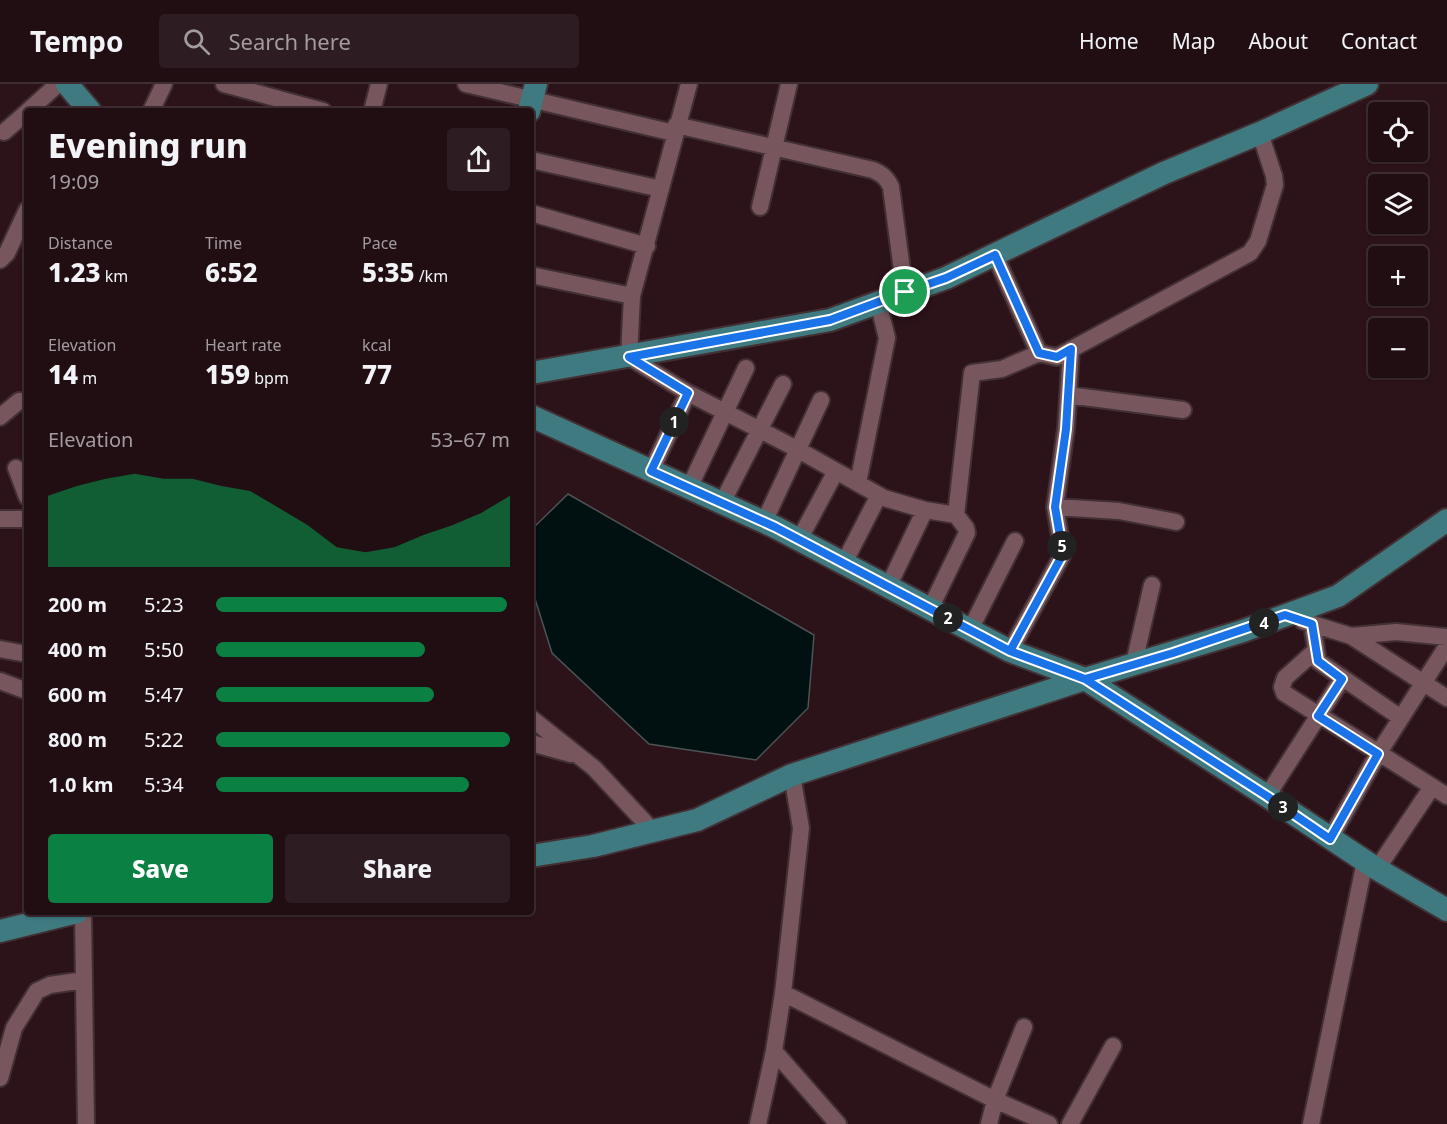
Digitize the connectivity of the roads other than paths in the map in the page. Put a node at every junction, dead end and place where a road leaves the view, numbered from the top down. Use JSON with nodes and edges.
{"nodes":[{"id":1,"x":58,"y":84,"type":"edge"},
{"id":2,"x":67,"y":84,"type":"edge"},
{"id":3,"x":164,"y":84,"type":"edge"},
{"id":4,"x":224,"y":84,"type":"edge"},
{"id":5,"x":379,"y":84,"type":"edge"},
{"id":6,"x":466,"y":84,"type":"edge"},
{"id":7,"x":689,"y":84,"type":"edge"},
{"id":8,"x":789,"y":84,"type":"edge"},
{"id":9,"x":1366,"y":84,"type":"edge"},
{"id":10,"x":532,"y":98,"type":"edge"},
{"id":11,"x":30,"y":108,"type":"edge"},
{"id":12,"x":87,"y":108,"type":"edge"},
{"id":13,"x":152,"y":108,"type":"edge"},
{"id":14,"x":312,"y":108,"type":"edge"},
{"id":15,"x":373,"y":108,"type":"edge"},
{"id":16,"x":24,"y":114,"type":"edge"},
{"id":17,"x":675,"y":129,"type":"junction"},
{"id":18,"x":4,"y":132,"type":"dead end"},
{"id":19,"x":1260,"y":133,"type":"junction"},
{"id":20,"x":773,"y":147,"type":"junction"},
{"id":21,"x":534,"y":161,"type":"edge"},
{"id":22,"x":661,"y":189,"type":"junction"},
{"id":23,"x":760,"y":207,"type":"dead end"},
{"id":24,"x":534,"y":214,"type":"edge"},
{"id":25,"x":24,"y":216,"type":"edge"},
{"id":26,"x":647,"y":246,"type":"junction"},
{"id":27,"x":995,"y":255,"type":"junction"},
{"id":28,"x":0,"y":260,"type":"edge"},
{"id":29,"x":534,"y":276,"type":"edge"},
{"id":30,"x":905,"y":292,"type":"junction"},
{"id":31,"x":632,"y":296,"type":"junction"},
{"id":32,"x":878,"y":302,"type":"junction"},
{"id":33,"x":1071,"y":349,"type":"junction"},
{"id":34,"x":1039,"y":353,"type":"junction"},
{"id":35,"x":629,"y":357,"type":"junction"},
{"id":36,"x":746,"y":368,"type":"dead end"},
{"id":37,"x":534,"y":373,"type":"edge"},
{"id":38,"x":783,"y":384,"type":"dead end"},
{"id":39,"x":688,"y":393,"type":"junction"},
{"id":40,"x":1068,"y":395,"type":"junction"},
{"id":41,"x":821,"y":400,"type":"dead end"},
{"id":42,"x":24,"y":402,"type":"edge"},
{"id":43,"x":1183,"y":410,"type":"dead end"},
{"id":44,"x":725,"y":411,"type":"junction"},
{"id":45,"x":0,"y":417,"type":"edge"},
{"id":46,"x":534,"y":417,"type":"edge"},
{"id":47,"x":760,"y":429,"type":"junction"},
{"id":48,"x":799,"y":450,"type":"junction"},
{"id":49,"x":14,"y":468,"type":"edge"},
{"id":50,"x":651,"y":471,"type":"junction"},
{"id":51,"x":836,"y":471,"type":"junction"},
{"id":52,"x":858,"y":483,"type":"junction"},
{"id":53,"x":689,"y":488,"type":"junction"},
{"id":54,"x":24,"y":490,"type":"edge"},
{"id":55,"x":879,"y":495,"type":"junction"},
{"id":56,"x":722,"y":503,"type":"junction"},
{"id":57,"x":1055,"y":507,"type":"junction"},
{"id":58,"x":925,"y":510,"type":"junction"},
{"id":59,"x":956,"y":515,"type":"junction"},
{"id":60,"x":0,"y":519,"type":"edge"},
{"id":61,"x":24,"y":519,"type":"edge"},
{"id":62,"x":1447,"y":520,"type":"edge"},
{"id":63,"x":764,"y":522,"type":"junction"},
{"id":64,"x":1176,"y":522,"type":"dead end"},
{"id":65,"x":799,"y":540,"type":"junction"},
{"id":66,"x":1015,"y":541,"type":"dead end"},
{"id":67,"x":844,"y":563,"type":"junction"},
{"id":68,"x":1152,"y":585,"type":"dead end"},
{"id":69,"x":888,"y":586,"type":"junction"},
{"id":70,"x":930,"y":609,"type":"junction"},
{"id":71,"x":1285,"y":615,"type":"junction"},
{"id":72,"x":1312,"y":624,"type":"junction"},
{"id":73,"x":970,"y":630,"type":"junction"},
{"id":74,"x":1351,"y":636,"type":"junction"},
{"id":75,"x":1447,"y":637,"type":"edge"},
{"id":76,"x":0,"y":649,"type":"edge"},
{"id":77,"x":1010,"y":651,"type":"junction"},
{"id":78,"x":1315,"y":651,"type":"junction"},
{"id":79,"x":1445,"y":652,"type":"edge"},
{"id":80,"x":24,"y":653,"type":"edge"},
{"id":81,"x":1134,"y":663,"type":"junction"},
{"id":82,"x":1085,"y":679,"type":"junction"},
{"id":83,"x":1342,"y":679,"type":"junction"},
{"id":84,"x":0,"y":681,"type":"edge"},
{"id":85,"x":1422,"y":683,"type":"junction"},
{"id":86,"x":24,"y":690,"type":"edge"},
{"id":87,"x":1447,"y":698,"type":"edge"},
{"id":88,"x":1318,"y":716,"type":"junction"},
{"id":89,"x":1401,"y":718,"type":"junction"},
{"id":90,"x":534,"y":720,"type":"edge"},
{"id":91,"x":534,"y":745,"type":"edge"},
{"id":92,"x":1378,"y":754,"type":"junction"},
{"id":93,"x":579,"y":756,"type":"junction"},
{"id":94,"x":792,"y":775,"type":"junction"},
{"id":95,"x":1432,"y":787,"type":"junction"},
{"id":96,"x":1267,"y":796,"type":"junction"},
{"id":97,"x":1447,"y":796,"type":"edge"},
{"id":98,"x":1318,"y":830,"type":"junction"},
{"id":99,"x":653,"y":831,"type":"junction"},
{"id":100,"x":534,"y":856,"type":"edge"},
{"id":101,"x":1371,"y":865,"type":"junction"},
{"id":102,"x":1440,"y":905,"type":"edge"},
{"id":103,"x":65,"y":915,"type":"edge"},
{"id":104,"x":83,"y":915,"type":"edge"},
{"id":105,"x":0,"y":931,"type":"edge"},
{"id":106,"x":84,"y":980,"type":"junction"},
{"id":107,"x":783,"y":993,"type":"junction"},
{"id":108,"x":1024,"y":1027,"type":"dead end"},
{"id":109,"x":1113,"y":1046,"type":"dead end"},
{"id":110,"x":774,"y":1050,"type":"junction"},
{"id":111,"x":0,"y":1078,"type":"edge"},
{"id":112,"x":995,"y":1100,"type":"junction"},
{"id":113,"x":86,"y":1124,"type":"edge"},
{"id":114,"x":758,"y":1124,"type":"edge"},
{"id":115,"x":838,"y":1124,"type":"edge"},
{"id":116,"x":989,"y":1124,"type":"edge"},
{"id":117,"x":1049,"y":1124,"type":"edge"},
{"id":118,"x":1070,"y":1124,"type":"edge"},
{"id":119,"x":1311,"y":1124,"type":"edge"}],
"edges":[{"from":1,"to":11,"type":"street"},
{"from":2,"to":12,"type":"main road"},
{"from":3,"to":13,"type":"street"},
{"from":4,"to":14,"type":"street"},
{"from":5,"to":15,"type":"street"},
{"from":6,"to":10,"type":"street"},
{"from":7,"to":17,"type":"street"},
{"from":8,"to":20,"type":"street"},
{"from":9,"to":19,"type":"main road"},
{"from":10,"to":17,"type":"street"},
{"from":16,"to":18,"type":"street"},
{"from":17,"to":20,"type":"street"},
{"from":17,"to":22,"type":"street"},
{"from":19,"to":27,"type":"main road"},
{"from":19,"to":33,"type":"street"},
{"from":20,"to":23,"type":"street"},
{"from":20,"to":30,"type":"street"},
{"from":21,"to":22,"type":"street"},
{"from":22,"to":26,"type":"street"},
{"from":24,"to":26,"type":"street"},
{"from":25,"to":28,"type":"street"},
{"from":26,"to":31,"type":"street"},
{"from":27,"to":30,"type":"main road"},
{"from":27,"to":34,"type":"street"},
{"from":29,"to":31,"type":"street"},
{"from":30,"to":32,"type":"main road"},
{"from":31,"to":35,"type":"street"},
{"from":32,"to":35,"type":"main road"},
{"from":32,"to":52,"type":"street"},
{"from":33,"to":34,"type":"street"},
{"from":33,"to":40,"type":"street"},
{"from":34,"to":59,"type":"street"},
{"from":35,"to":37,"type":"main road"},
{"from":35,"to":39,"type":"street"},
{"from":36,"to":44,"type":"street"},
{"from":38,"to":47,"type":"street"},
{"from":39,"to":44,"type":"street"},
{"from":39,"to":50,"type":"street"},
{"from":40,"to":43,"type":"street"},
{"from":40,"to":57,"type":"street"},
{"from":41,"to":48,"type":"street"},
{"from":42,"to":45,"type":"street"},
{"from":44,"to":47,"type":"street"},
{"from":44,"to":53,"type":"street"},
{"from":46,"to":50,"type":"main road"},
{"from":47,"to":48,"type":"street"},
{"from":47,"to":56,"type":"street"},
{"from":48,"to":51,"type":"street"},
{"from":48,"to":63,"type":"street"},
{"from":49,"to":54,"type":"street"},
{"from":50,"to":53,"type":"main road"},
{"from":51,"to":52,"type":"street"},
{"from":51,"to":65,"type":"street"},
{"from":52,"to":55,"type":"street"},
{"from":53,"to":56,"type":"main road"},
{"from":55,"to":58,"type":"street"},
{"from":55,"to":67,"type":"street"},
{"from":56,"to":63,"type":"main road"},
{"from":57,"to":64,"type":"street"},
{"from":57,"to":77,"type":"street"},
{"from":58,"to":59,"type":"street"},
{"from":58,"to":69,"type":"street"},
{"from":59,"to":70,"type":"street"},
{"from":60,"to":61,"type":"street"},
{"from":62,"to":71,"type":"main road"},
{"from":63,"to":65,"type":"main road"},
{"from":65,"to":67,"type":"main road"},
{"from":66,"to":73,"type":"street"},
{"from":67,"to":69,"type":"main road"},
{"from":68,"to":81,"type":"street"},
{"from":69,"to":70,"type":"main road"},
{"from":70,"to":73,"type":"main road"},
{"from":71,"to":72,"type":"street"},
{"from":71,"to":81,"type":"main road"},
{"from":72,"to":74,"type":"street"},
{"from":72,"to":78,"type":"street"},
{"from":73,"to":77,"type":"main road"},
{"from":74,"to":75,"type":"street"},
{"from":74,"to":85,"type":"street"},
{"from":76,"to":80,"type":"street"},
{"from":77,"to":82,"type":"main road"},
{"from":78,"to":83,"type":"street"},
{"from":78,"to":88,"type":"street"},
{"from":79,"to":85,"type":"street"},
{"from":81,"to":82,"type":"main road"},
{"from":82,"to":94,"type":"main road"},
{"from":82,"to":96,"type":"main road"},
{"from":83,"to":88,"type":"street"},
{"from":83,"to":89,"type":"street"},
{"from":84,"to":86,"type":"street"},
{"from":85,"to":87,"type":"street"},
{"from":85,"to":89,"type":"street"},
{"from":88,"to":92,"type":"street"},
{"from":88,"to":96,"type":"street"},
{"from":89,"to":92,"type":"street"},
{"from":90,"to":93,"type":"street"},
{"from":91,"to":93,"type":"street"},
{"from":92,"to":95,"type":"street"},
{"from":92,"to":98,"type":"street"},
{"from":93,"to":99,"type":"street"},
{"from":94,"to":99,"type":"main road"},
{"from":94,"to":107,"type":"street"},
{"from":95,"to":97,"type":"street"},
{"from":95,"to":101,"type":"street"},
{"from":96,"to":98,"type":"main road"},
{"from":98,"to":101,"type":"main road"},
{"from":99,"to":100,"type":"main road"},
{"from":101,"to":102,"type":"main road"},
{"from":101,"to":119,"type":"street"},
{"from":103,"to":105,"type":"main road"},
{"from":104,"to":106,"type":"street"},
{"from":106,"to":111,"type":"street"},
{"from":106,"to":113,"type":"street"},
{"from":107,"to":110,"type":"street"},
{"from":107,"to":112,"type":"street"},
{"from":108,"to":112,"type":"street"},
{"from":109,"to":118,"type":"street"},
{"from":110,"to":114,"type":"street"},
{"from":110,"to":115,"type":"street"},
{"from":112,"to":116,"type":"street"},
{"from":112,"to":117,"type":"street"}]}
